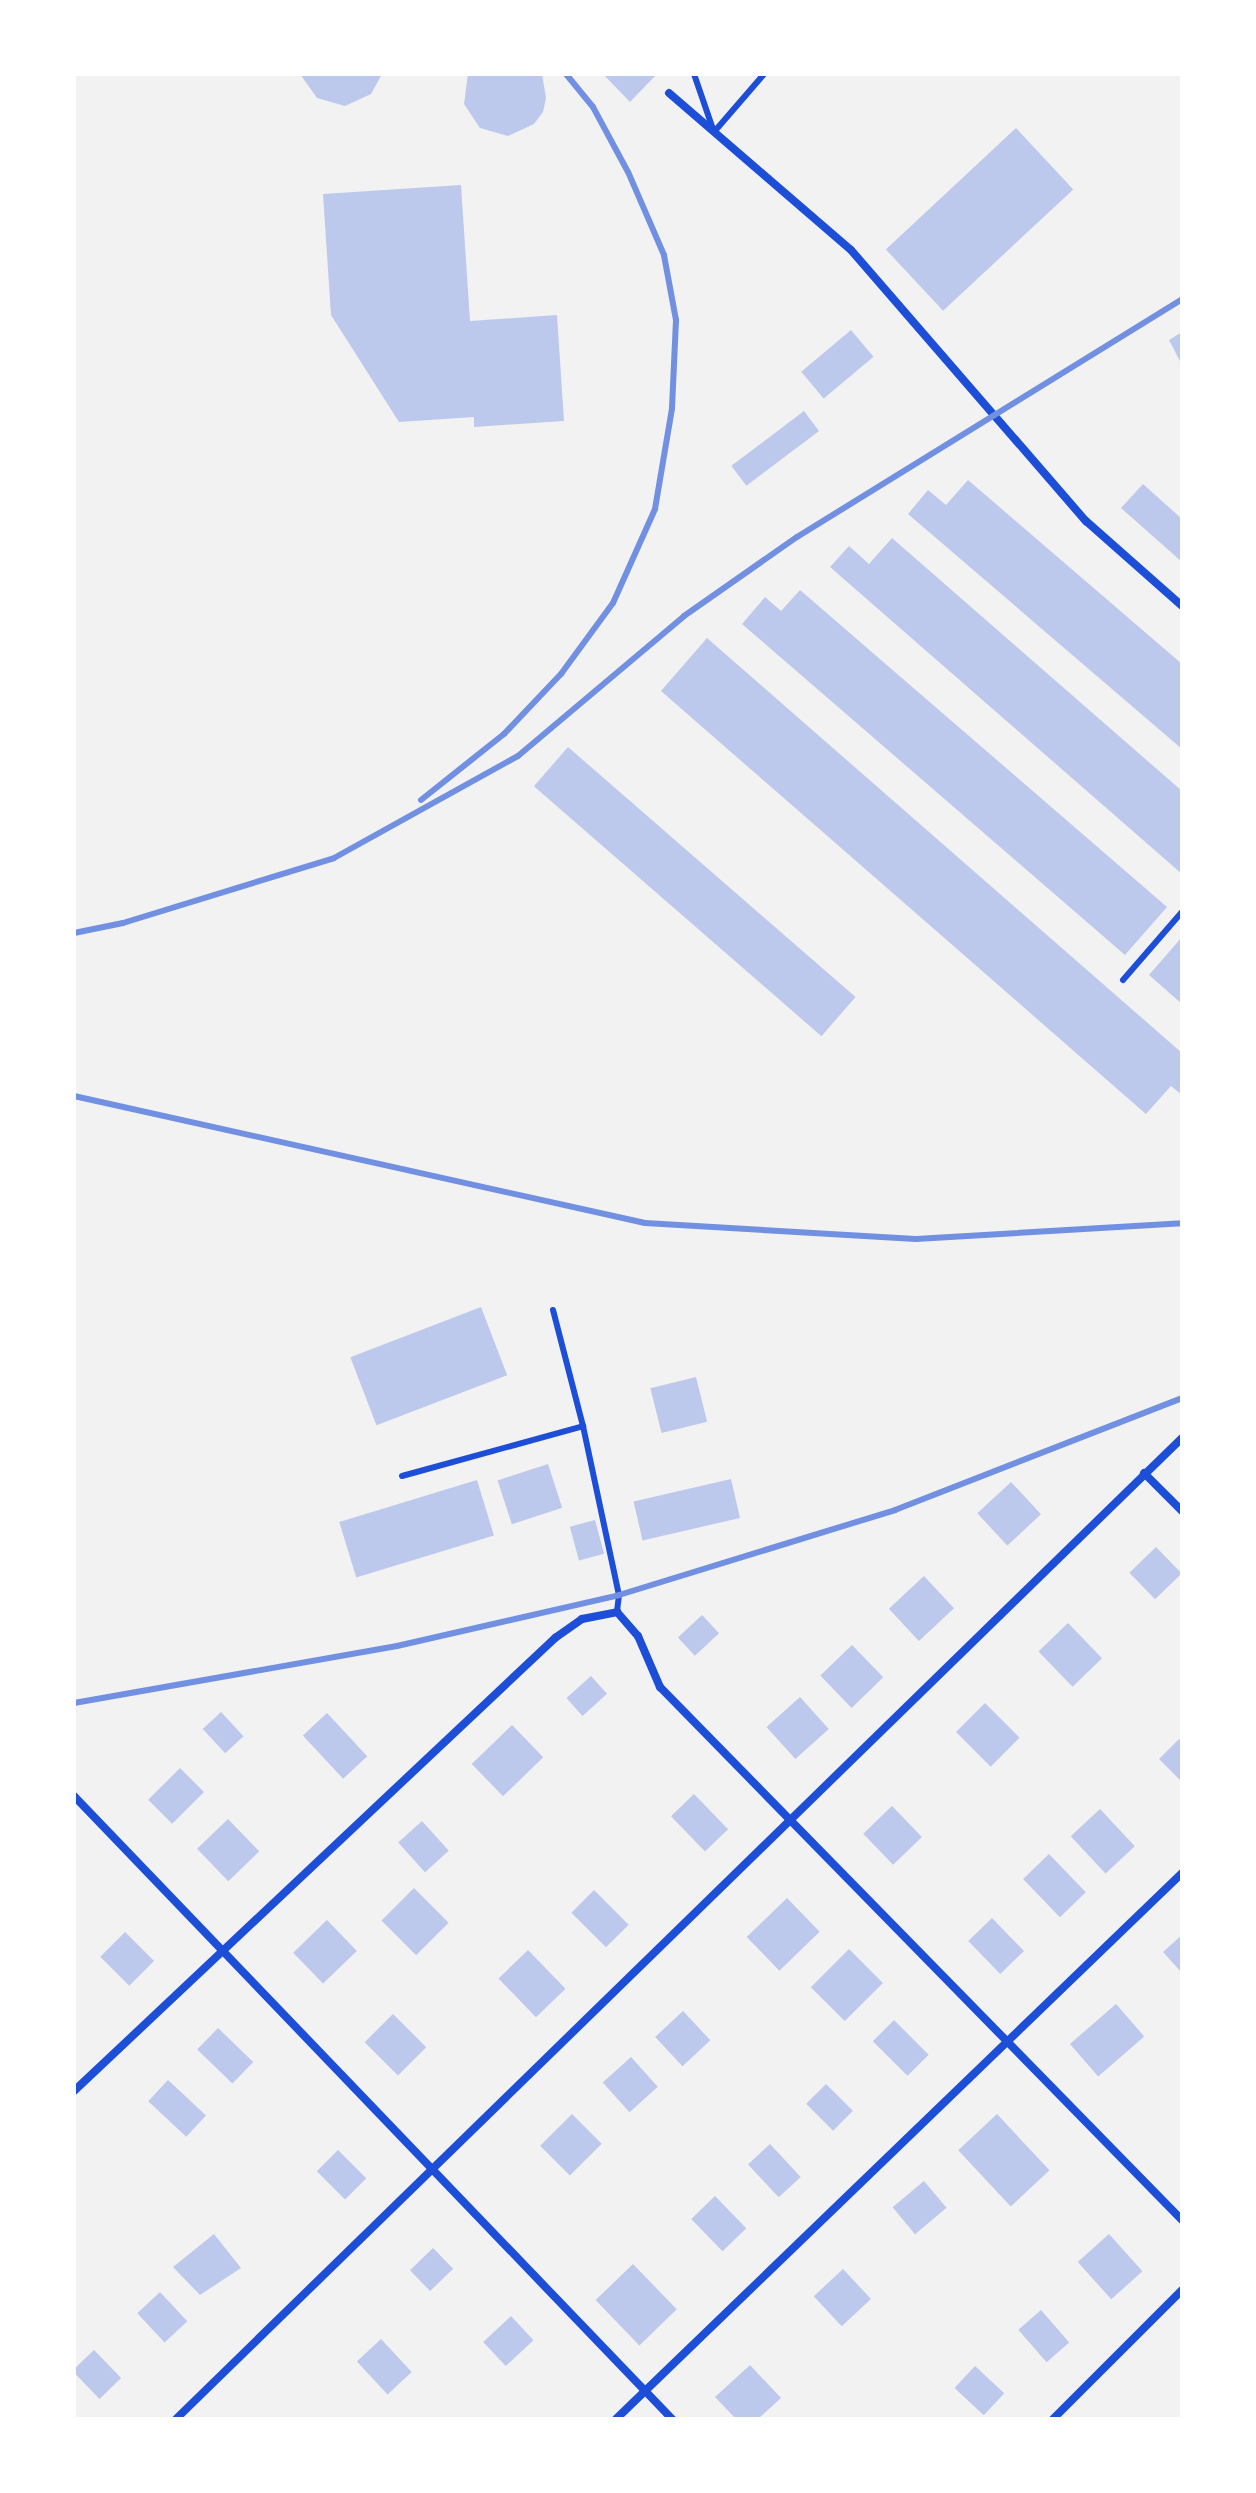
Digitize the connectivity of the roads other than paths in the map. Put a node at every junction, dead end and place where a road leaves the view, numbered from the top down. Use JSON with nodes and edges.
{"nodes":[{"id":1,"x":694,"y":74,"type":"edge"},
{"id":2,"x":764,"y":74,"type":"edge"},
{"id":3,"x":669,"y":93,"type":"dead end"},
{"id":4,"x":714,"y":132,"type":"junction"},
{"id":5,"x":1182,"y":606,"type":"edge"},
{"id":6,"x":1182,"y":912,"type":"edge"},
{"id":7,"x":1123,"y":980,"type":"dead end"},
{"id":8,"x":553,"y":1310,"type":"dead end"},
{"id":9,"x":583,"y":1426,"type":"junction"},
{"id":10,"x":1182,"y":1438,"type":"edge"},
{"id":11,"x":1144,"y":1473,"type":"junction"},
{"id":12,"x":402,"y":1476,"type":"dead end"},
{"id":13,"x":1182,"y":1511,"type":"edge"},
{"id":14,"x":617,"y":1612,"type":"junction"},
{"id":15,"x":74,"y":1796,"type":"edge"},
{"id":16,"x":788,"y":1819,"type":"junction"},
{"id":17,"x":1182,"y":1873,"type":"edge"},
{"id":18,"x":222,"y":1954,"type":"junction"},
{"id":19,"x":1009,"y":2043,"type":"junction"},
{"id":20,"x":74,"y":2091,"type":"edge"},
{"id":21,"x":430,"y":2168,"type":"junction"},
{"id":22,"x":1182,"y":2220,"type":"edge"},
{"id":23,"x":1182,"y":2290,"type":"edge"},
{"id":24,"x":644,"y":2391,"type":"junction"},
{"id":25,"x":176,"y":2419,"type":"edge"},
{"id":26,"x":616,"y":2419,"type":"edge"},
{"id":27,"x":672,"y":2419,"type":"edge"},
{"id":28,"x":1053,"y":2419,"type":"edge"}],
"edges":[{"from":1,"to":4,"type":"lane"},
{"from":2,"to":4,"type":"lane"},
{"from":3,"to":4,"type":"street"},
{"from":4,"to":5,"type":"street"},
{"from":6,"to":7,"type":"lane"},
{"from":8,"to":9,"type":"lane"},
{"from":9,"to":12,"type":"lane"},
{"from":9,"to":14,"type":"lane"},
{"from":10,"to":11,"type":"street"},
{"from":11,"to":13,"type":"street"},
{"from":11,"to":16,"type":"street"},
{"from":14,"to":16,"type":"street"},
{"from":14,"to":18,"type":"street"},
{"from":15,"to":18,"type":"street"},
{"from":16,"to":19,"type":"street"},
{"from":16,"to":21,"type":"street"},
{"from":17,"to":19,"type":"street"},
{"from":18,"to":20,"type":"street"},
{"from":18,"to":21,"type":"street"},
{"from":19,"to":22,"type":"street"},
{"from":19,"to":24,"type":"street"},
{"from":21,"to":24,"type":"street"},
{"from":21,"to":25,"type":"street"},
{"from":23,"to":28,"type":"street"},
{"from":24,"to":26,"type":"street"},
{"from":24,"to":27,"type":"street"}]}
